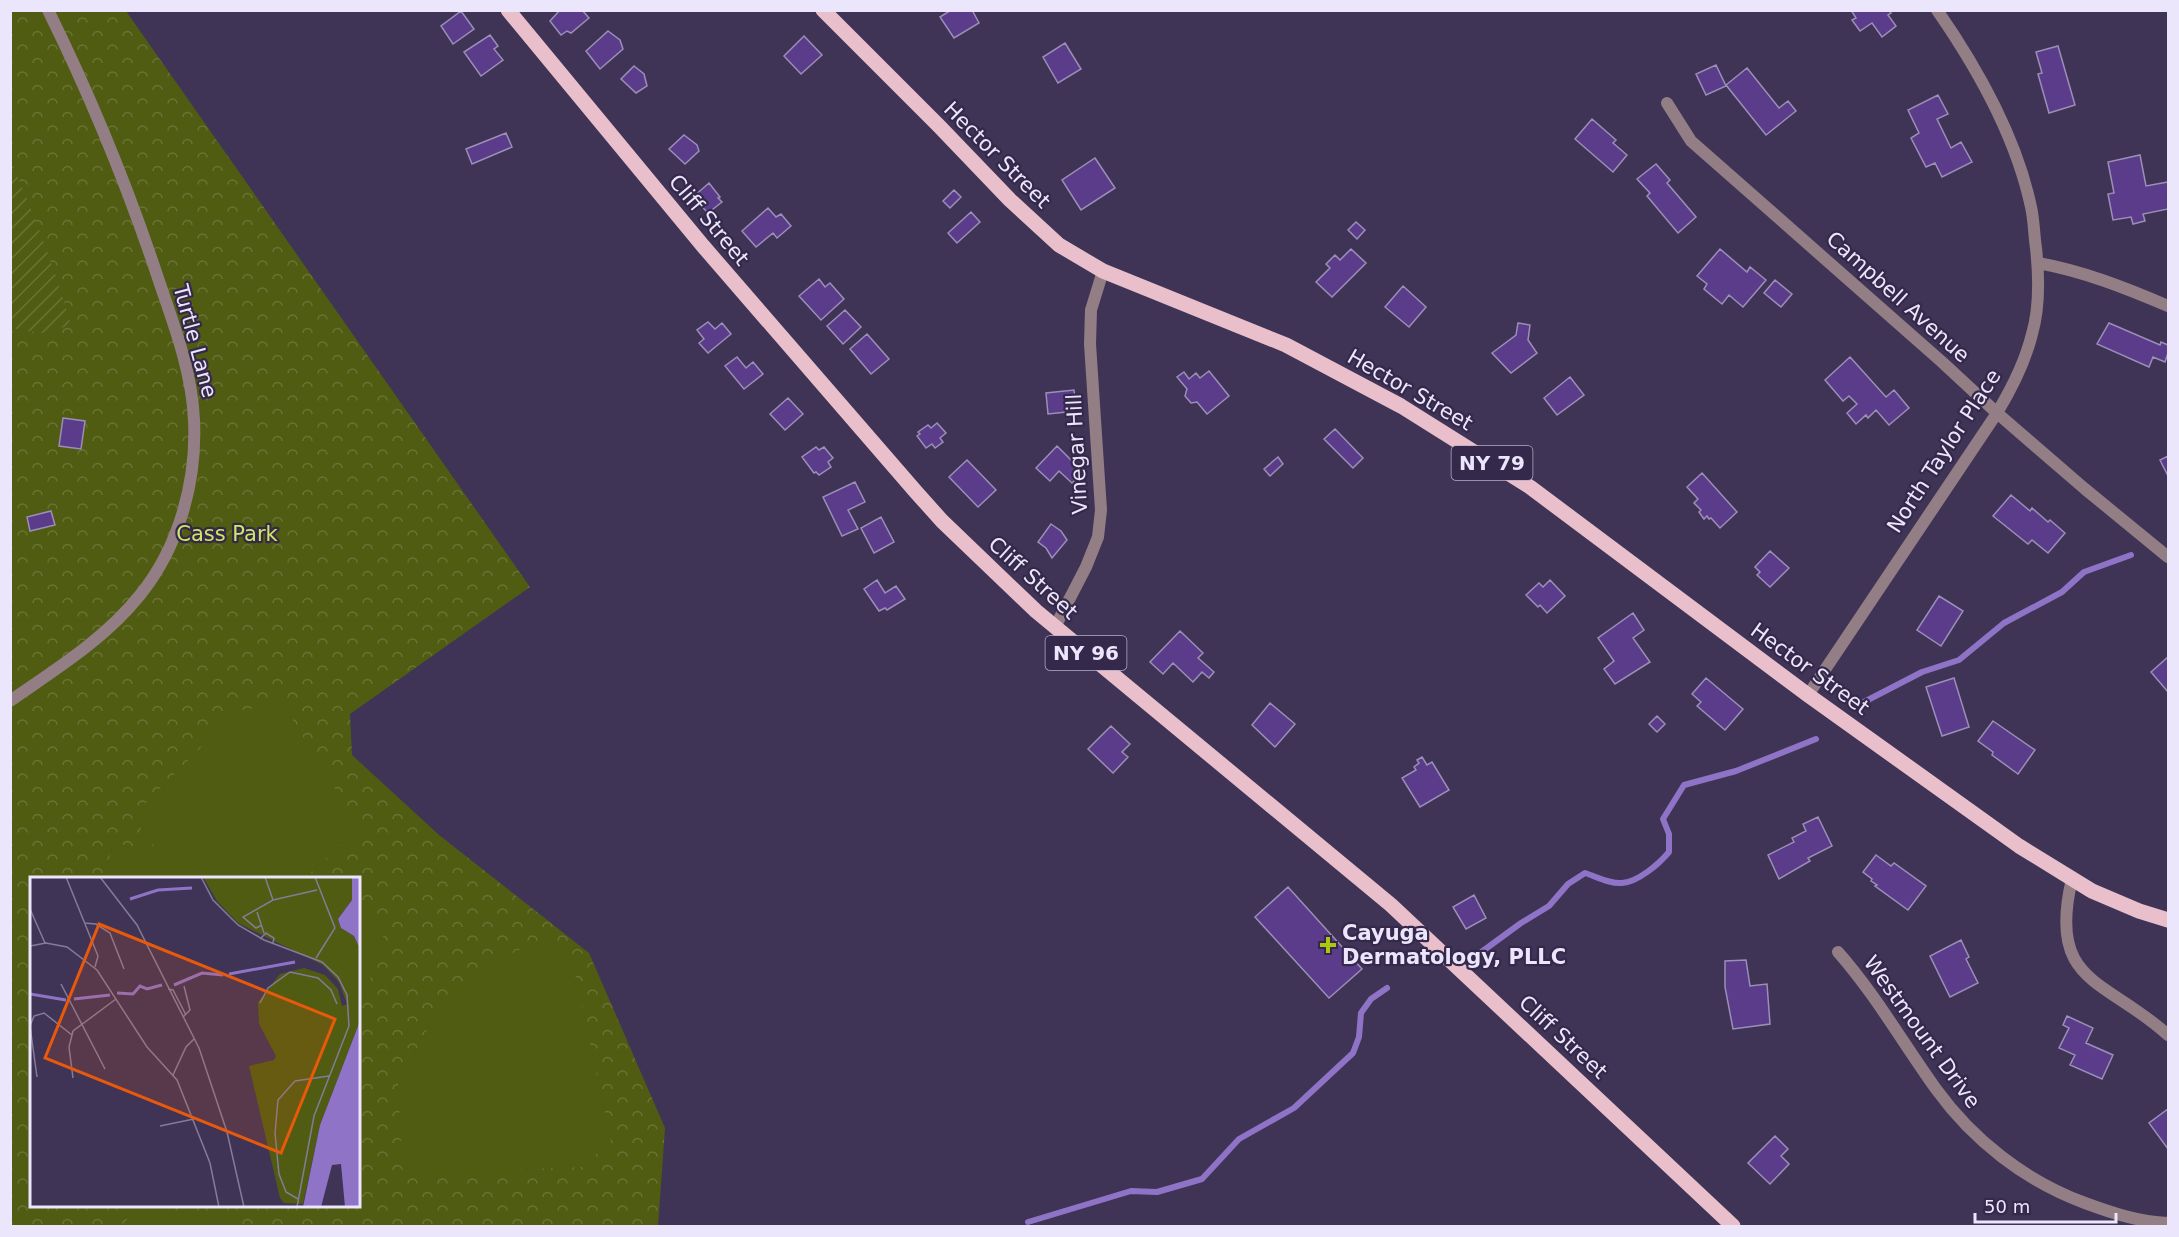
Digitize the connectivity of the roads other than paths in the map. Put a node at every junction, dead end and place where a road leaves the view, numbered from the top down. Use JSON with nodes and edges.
{"nodes":[{"id":1,"x":48,"y":10,"type":"edge"},
{"id":2,"x":508,"y":10,"type":"edge"},
{"id":3,"x":823,"y":10,"type":"edge"},
{"id":4,"x":1936,"y":10,"type":"edge"},
{"id":5,"x":1666,"y":103,"type":"dead end"},
{"id":6,"x":2038,"y":263,"type":"junction"},
{"id":7,"x":1103,"y":271,"type":"junction"},
{"id":8,"x":2169,"y":306,"type":"edge"},
{"id":9,"x":1997,"y":413,"type":"junction"},
{"id":10,"x":2169,"y":557,"type":"edge"},
{"id":11,"x":1055,"y":627,"type":"junction"},
{"id":12,"x":1808,"y":695,"type":"junction"},
{"id":13,"x":10,"y":700,"type":"edge"},
{"id":14,"x":2072,"y":879,"type":"junction"},
{"id":15,"x":2169,"y":920,"type":"edge"},
{"id":16,"x":1838,"y":952,"type":"dead end"},
{"id":17,"x":2169,"y":1035,"type":"edge"},
{"id":18,"x":2169,"y":1223,"type":"edge"},
{"id":19,"x":1733,"y":1227,"type":"edge"}],
"edges":[{"from":1,"to":13,"type":"street","name":"Turtle Lane"},
{"from":2,"to":11,"type":"main road","name":"Cliff Street","number":"NY 96"},
{"from":3,"to":7,"type":"main road","name":"Hector Street","number":"NY 79"},
{"from":4,"to":6,"type":"street","name":"North Taylor Place"},
{"from":5,"to":9,"type":"street","name":"Campbell Avenue"},
{"from":6,"to":8,"type":"street"},
{"from":6,"to":9,"type":"street","name":"North Taylor Place"},
{"from":7,"to":11,"type":"street","name":"Vinegar Hill"},
{"from":7,"to":12,"type":"main road","name":"Hector Street","number":"NY 79"},
{"from":9,"to":10,"type":"street","name":"Campbell Avenue"},
{"from":9,"to":12,"type":"street","name":"North Taylor Place"},
{"from":11,"to":19,"type":"main road","name":"Cliff Street","number":"NY 96"},
{"from":12,"to":14,"type":"main road","name":"Hector Street","number":"NY 79"},
{"from":14,"to":15,"type":"main road","name":"Hector Street","number":"NY 79"},
{"from":14,"to":17,"type":"street"},
{"from":16,"to":18,"type":"street","name":"Westmount Drive"}]}
